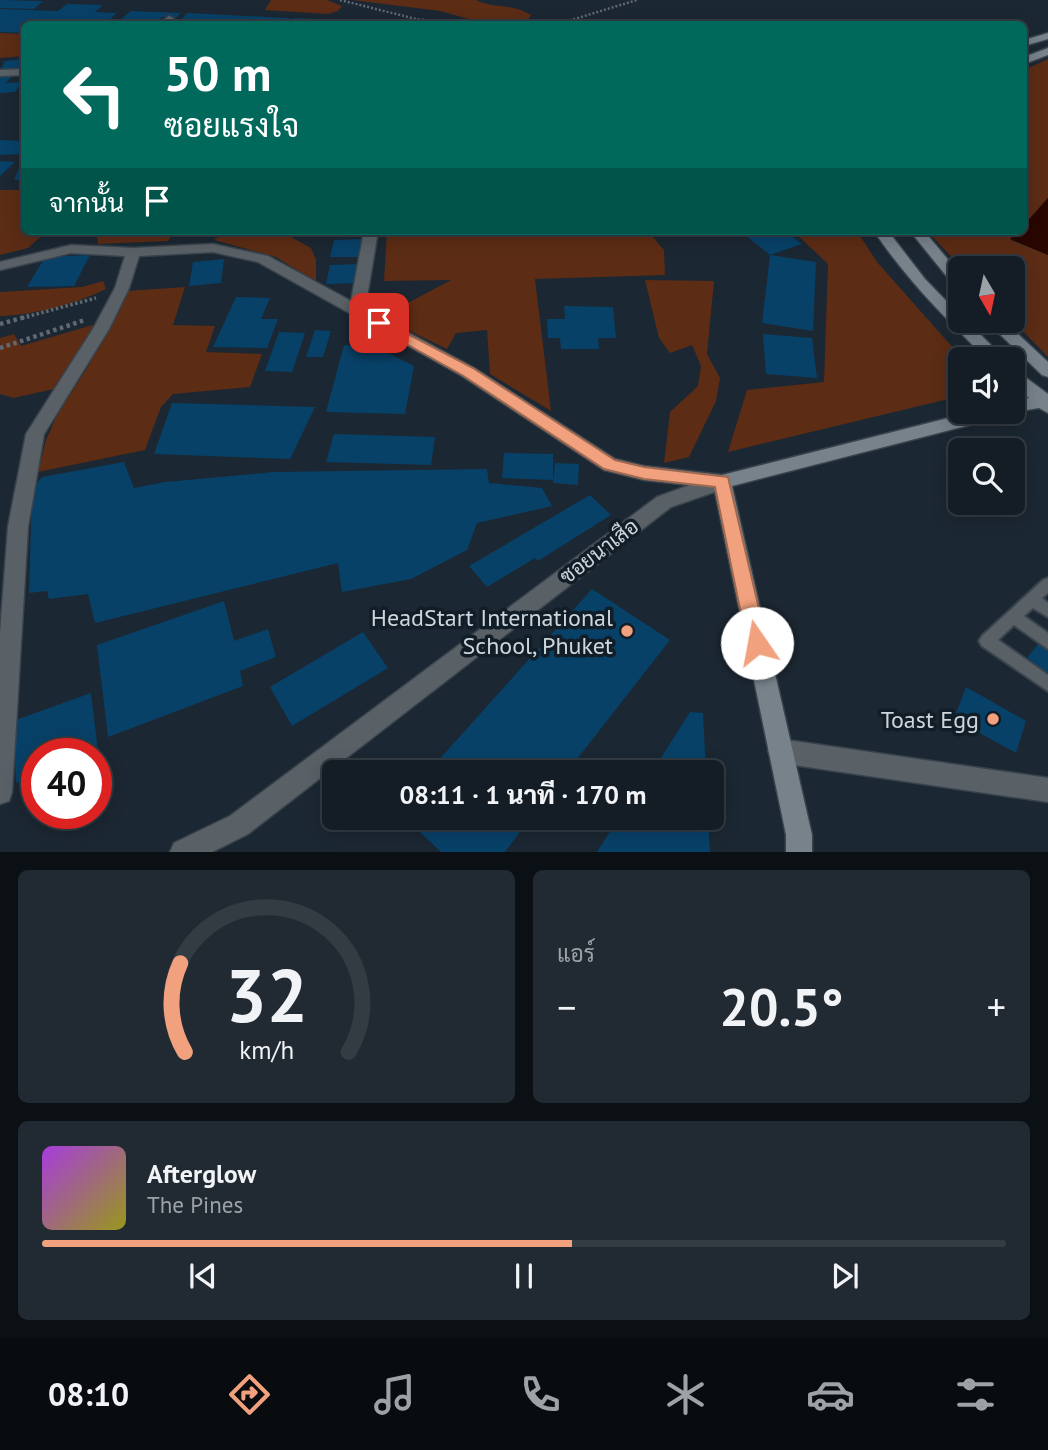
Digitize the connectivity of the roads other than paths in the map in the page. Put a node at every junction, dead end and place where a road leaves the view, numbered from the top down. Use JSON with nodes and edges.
{"nodes":[{"id":1,"x":1048,"y":36,"type":"edge"},
{"id":2,"x":1027,"y":42,"type":"edge"},
{"id":3,"x":1048,"y":51,"type":"edge"},
{"id":4,"x":1027,"y":60,"type":"edge"},
{"id":5,"x":21,"y":72,"type":"edge"},
{"id":6,"x":0,"y":74,"type":"edge"},
{"id":7,"x":370,"y":235,"type":"edge"},
{"id":8,"x":884,"y":235,"type":"edge"},
{"id":9,"x":920,"y":235,"type":"edge"},
{"id":10,"x":133,"y":252,"type":"junction"},
{"id":11,"x":0,"y":266,"type":"edge"},
{"id":12,"x":948,"y":269,"type":"edge"},
{"id":13,"x":948,"y":308,"type":"edge"},
{"id":14,"x":357,"y":311,"type":"junction"},
{"id":15,"x":972,"y":333,"type":"edge"},
{"id":16,"x":1007,"y":333,"type":"edge"},
{"id":17,"x":985,"y":347,"type":"edge"},
{"id":18,"x":1048,"y":371,"type":"edge"},
{"id":19,"x":1025,"y":385,"type":"edge"},
{"id":20,"x":1046,"y":403,"type":"edge"},
{"id":21,"x":1025,"y":406,"type":"edge"},
{"id":22,"x":950,"y":424,"type":"edge"},
{"id":23,"x":722,"y":482,"type":"junction"},
{"id":24,"x":1048,"y":584,"type":"edge"},
{"id":25,"x":1032,"y":599,"type":"junction"},
{"id":26,"x":1048,"y":611,"type":"edge"},
{"id":27,"x":1013,"y":616,"type":"junction"},
{"id":28,"x":1048,"y":642,"type":"edge"},
{"id":29,"x":1048,"y":684,"type":"edge"},
{"id":30,"x":780,"y":751,"type":"junction"},
{"id":31,"x":1048,"y":790,"type":"edge"},
{"id":32,"x":0,"y":792,"type":"edge"},
{"id":33,"x":183,"y":852,"type":"edge"},
{"id":34,"x":799,"y":852,"type":"edge"}],
"edges":[{"from":1,"to":2,"type":"street"},
{"from":3,"to":4,"type":"street"},
{"from":5,"to":6,"type":"street"},
{"from":7,"to":14,"type":"street"},
{"from":8,"to":13,"type":"street"},
{"from":9,"to":12,"type":"street"},
{"from":10,"to":11,"type":"street"},
{"from":10,"to":14,"type":"street"},
{"from":10,"to":32,"type":"street"},
{"from":14,"to":23,"type":"street"},
{"from":15,"to":17,"type":"street"},
{"from":16,"to":18,"type":"street"},
{"from":19,"to":20,"type":"street"},
{"from":20,"to":21,"type":"street"},
{"from":22,"to":23,"type":"street","name":"ซอยนาเสือ"},
{"from":23,"to":30,"type":"street"},
{"from":23,"to":33,"type":"street","name":"ซอยนาเสือ"},
{"from":24,"to":25,"type":"lane"},
{"from":25,"to":26,"type":"lane"},
{"from":25,"to":27,"type":"lane"},
{"from":27,"to":28,"type":"lane"},
{"from":27,"to":29,"type":"lane"},
{"from":30,"to":31,"type":"street"},
{"from":30,"to":34,"type":"street"}]}
